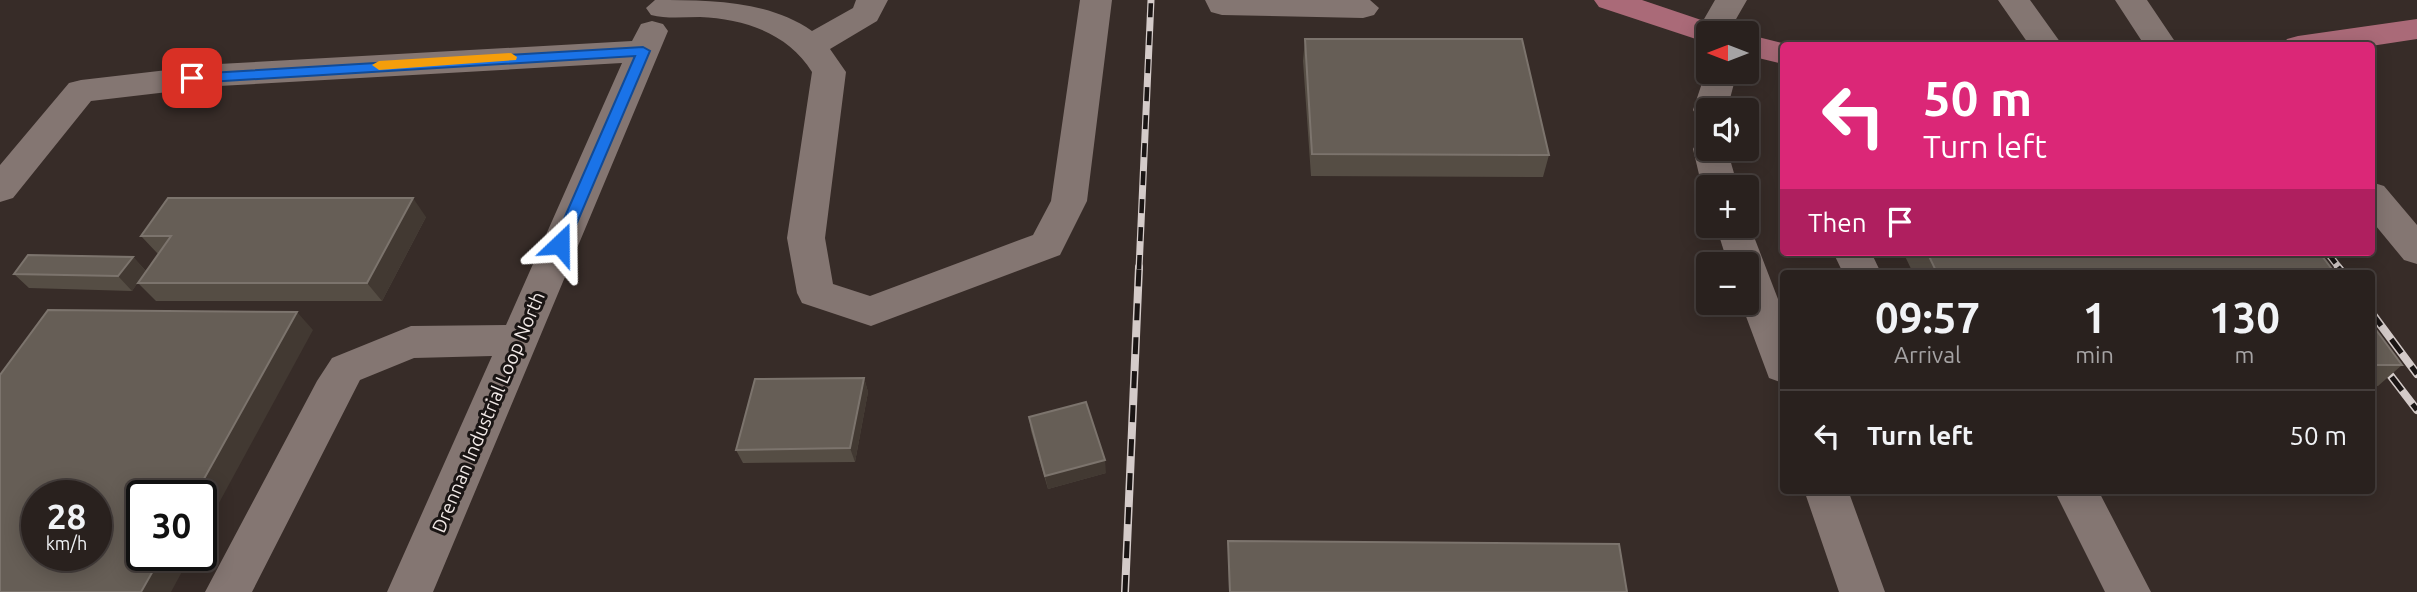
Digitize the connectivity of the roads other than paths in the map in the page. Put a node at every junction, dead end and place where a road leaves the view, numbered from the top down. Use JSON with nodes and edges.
{"nodes":[{"id":1,"x":872,"y":0,"type":"edge"},
{"id":2,"x":1096,"y":0,"type":"edge"},
{"id":3,"x":1221,"y":0,"type":"edge"},
{"id":4,"x":1610,"y":0,"type":"edge"},
{"id":5,"x":1731,"y":0,"type":"edge"},
{"id":6,"x":2014,"y":0,"type":"edge"},
{"id":7,"x":2131,"y":0,"type":"edge"},
{"id":8,"x":663,"y":4,"type":"edge"},
{"id":9,"x":1363,"y":8,"type":"dead end"},
{"id":10,"x":1718,"y":21,"type":"edge"},
{"id":11,"x":1696,"y":28,"type":"edge"},
{"id":12,"x":2417,"y":29,"type":"edge"},
{"id":13,"x":2044,"y":42,"type":"edge"},
{"id":14,"x":2159,"y":42,"type":"edge"},
{"id":15,"x":2326,"y":42,"type":"edge"},
{"id":16,"x":811,"y":46,"type":"junction"},
{"id":17,"x":1759,"y":47,"type":"edge"},
{"id":18,"x":643,"y":51,"type":"junction"},
{"id":19,"x":1780,"y":52,"type":"edge"},
{"id":20,"x":0,"y":190,"type":"edge"},
{"id":21,"x":2375,"y":200,"type":"edge"},
{"id":22,"x":1738,"y":238,"type":"edge"},
{"id":23,"x":2417,"y":250,"type":"edge"},
{"id":24,"x":519,"y":340,"type":"junction"},
{"id":25,"x":1780,"y":358,"type":"edge"},
{"id":26,"x":1827,"y":494,"type":"edge"},
{"id":27,"x":2078,"y":494,"type":"edge"},
{"id":28,"x":228,"y":592,"type":"edge"},
{"id":29,"x":410,"y":592,"type":"edge"},
{"id":30,"x":1862,"y":592,"type":"edge"},
{"id":31,"x":2129,"y":592,"type":"edge"}],
"edges":[{"from":1,"to":16,"type":"street"},
{"from":2,"to":16,"type":"street"},
{"from":3,"to":9,"type":"street"},
{"from":4,"to":11,"type":"main road"},
{"from":5,"to":10,"type":"street"},
{"from":6,"to":13,"type":"street"},
{"from":7,"to":14,"type":"street"},
{"from":8,"to":16,"type":"street"},
{"from":8,"to":18,"type":"street","name":"Drennan Industrial Loop North"},
{"from":12,"to":15,"type":"main road"},
{"from":17,"to":19,"type":"main road"},
{"from":18,"to":20,"type":"street"},
{"from":18,"to":24,"type":"street","name":"Drennan Industrial Loop North"},
{"from":21,"to":23,"type":"street"},
{"from":22,"to":25,"type":"street"},
{"from":24,"to":28,"type":"street"},
{"from":24,"to":29,"type":"street","name":"Drennan Industrial Loop North"},
{"from":26,"to":30,"type":"street"},
{"from":27,"to":31,"type":"street"}]}
